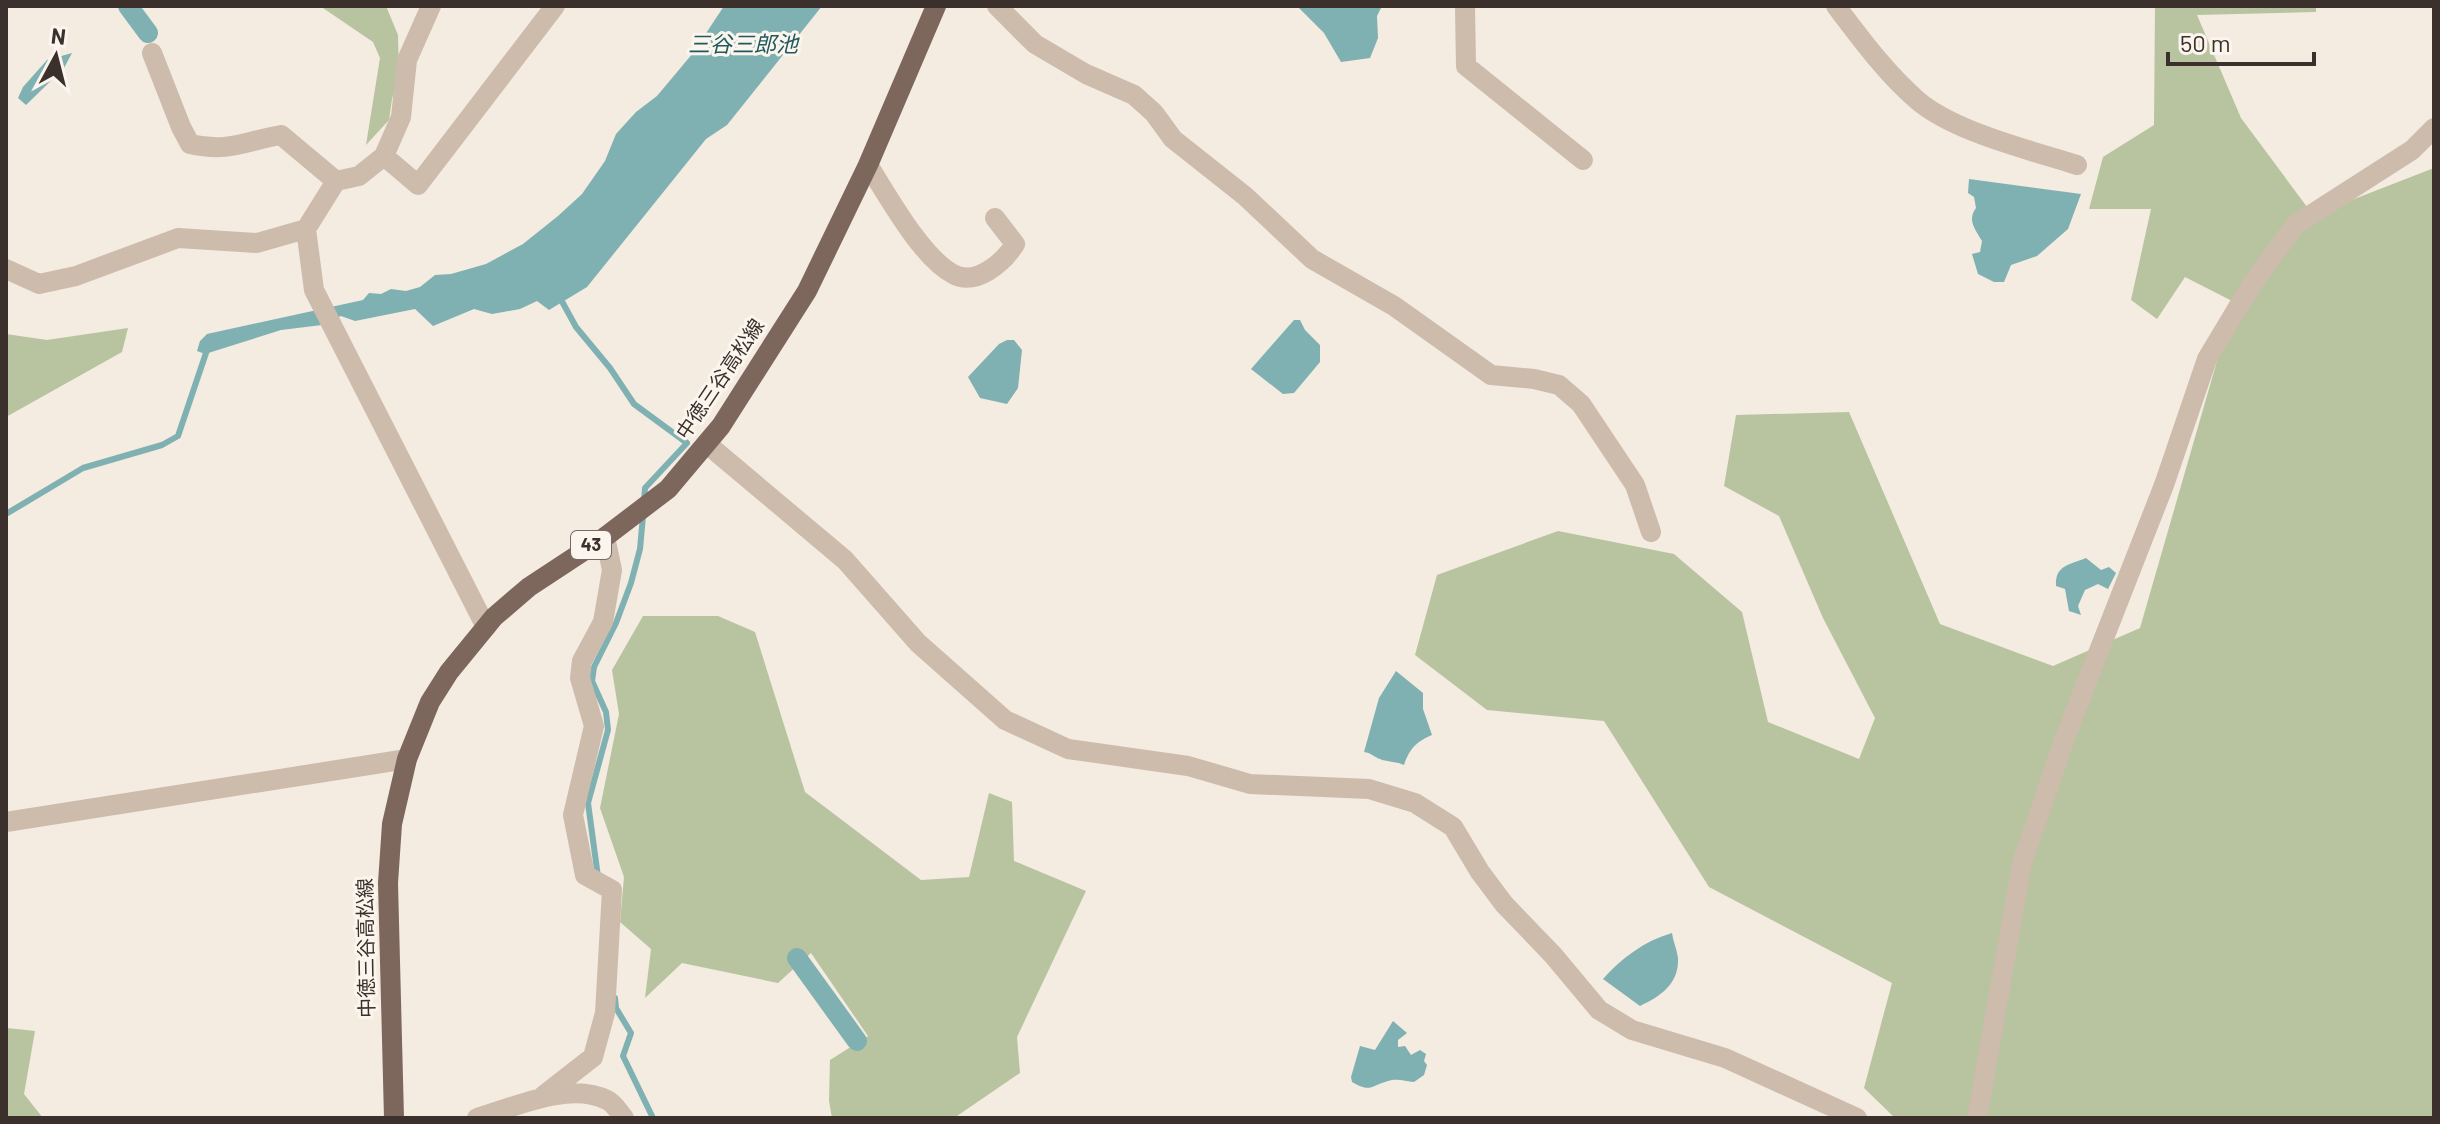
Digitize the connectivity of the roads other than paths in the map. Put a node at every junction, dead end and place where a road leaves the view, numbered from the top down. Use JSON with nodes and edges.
{"nodes":[{"id":1,"x":431,"y":6,"type":"edge"},
{"id":2,"x":555,"y":6,"type":"edge"},
{"id":3,"x":936,"y":6,"type":"edge"},
{"id":4,"x":997,"y":6,"type":"edge"},
{"id":5,"x":1465,"y":6,"type":"edge"},
{"id":6,"x":1836,"y":6,"type":"edge"},
{"id":7,"x":152,"y":53,"type":"dead end"},
{"id":8,"x":2434,"y":128,"type":"edge"},
{"id":9,"x":384,"y":156,"type":"junction"},
{"id":10,"x":1583,"y":160,"type":"dead end"},
{"id":11,"x":868,"y":165,"type":"junction"},
{"id":12,"x":2077,"y":165,"type":"dead end"},
{"id":13,"x":336,"y":181,"type":"junction"},
{"id":14,"x":995,"y":218,"type":"dead end"},
{"id":15,"x":306,"y":229,"type":"junction"},
{"id":16,"x":6,"y":269,"type":"edge"},
{"id":17,"x":707,"y":444,"type":"junction"},
{"id":18,"x":1651,"y":532,"type":"dead end"},
{"id":19,"x":605,"y":537,"type":"junction"},
{"id":20,"x":486,"y":627,"type":"junction"},
{"id":21,"x":407,"y":759,"type":"junction"},
{"id":22,"x":6,"y":822,"type":"edge"},
{"id":23,"x":543,"y":1096,"type":"junction"},
{"id":24,"x":394,"y":1118,"type":"edge"},
{"id":25,"x":477,"y":1118,"type":"edge"},
{"id":26,"x":624,"y":1118,"type":"edge"},
{"id":27,"x":1857,"y":1118,"type":"edge"},
{"id":28,"x":1977,"y":1118,"type":"edge"}],
"edges":[{"from":1,"to":9,"type":"street"},
{"from":2,"to":9,"type":"street"},
{"from":3,"to":11,"type":"main road","name":"中徳三谷高松線","number":"43"},
{"from":4,"to":18,"type":"street"},
{"from":5,"to":10,"type":"street"},
{"from":6,"to":12,"type":"street"},
{"from":7,"to":13,"type":"street"},
{"from":8,"to":28,"type":"street"},
{"from":9,"to":13,"type":"street"},
{"from":11,"to":14,"type":"street"},
{"from":11,"to":17,"type":"main road","name":"中徳三谷高松線","number":"43"},
{"from":13,"to":15,"type":"street"},
{"from":15,"to":16,"type":"street"},
{"from":15,"to":20,"type":"street"},
{"from":17,"to":19,"type":"main road","name":"中徳三谷高松線","number":"43"},
{"from":17,"to":27,"type":"street"},
{"from":19,"to":20,"type":"main road","name":"中徳三谷高松線","number":"43"},
{"from":19,"to":23,"type":"street"},
{"from":20,"to":21,"type":"main road","name":"中徳三谷高松線","number":"43"},
{"from":21,"to":22,"type":"street"},
{"from":21,"to":24,"type":"main road","name":"中徳三谷高松線","number":"43"},
{"from":23,"to":25,"type":"street"},
{"from":23,"to":26,"type":"street"}]}
